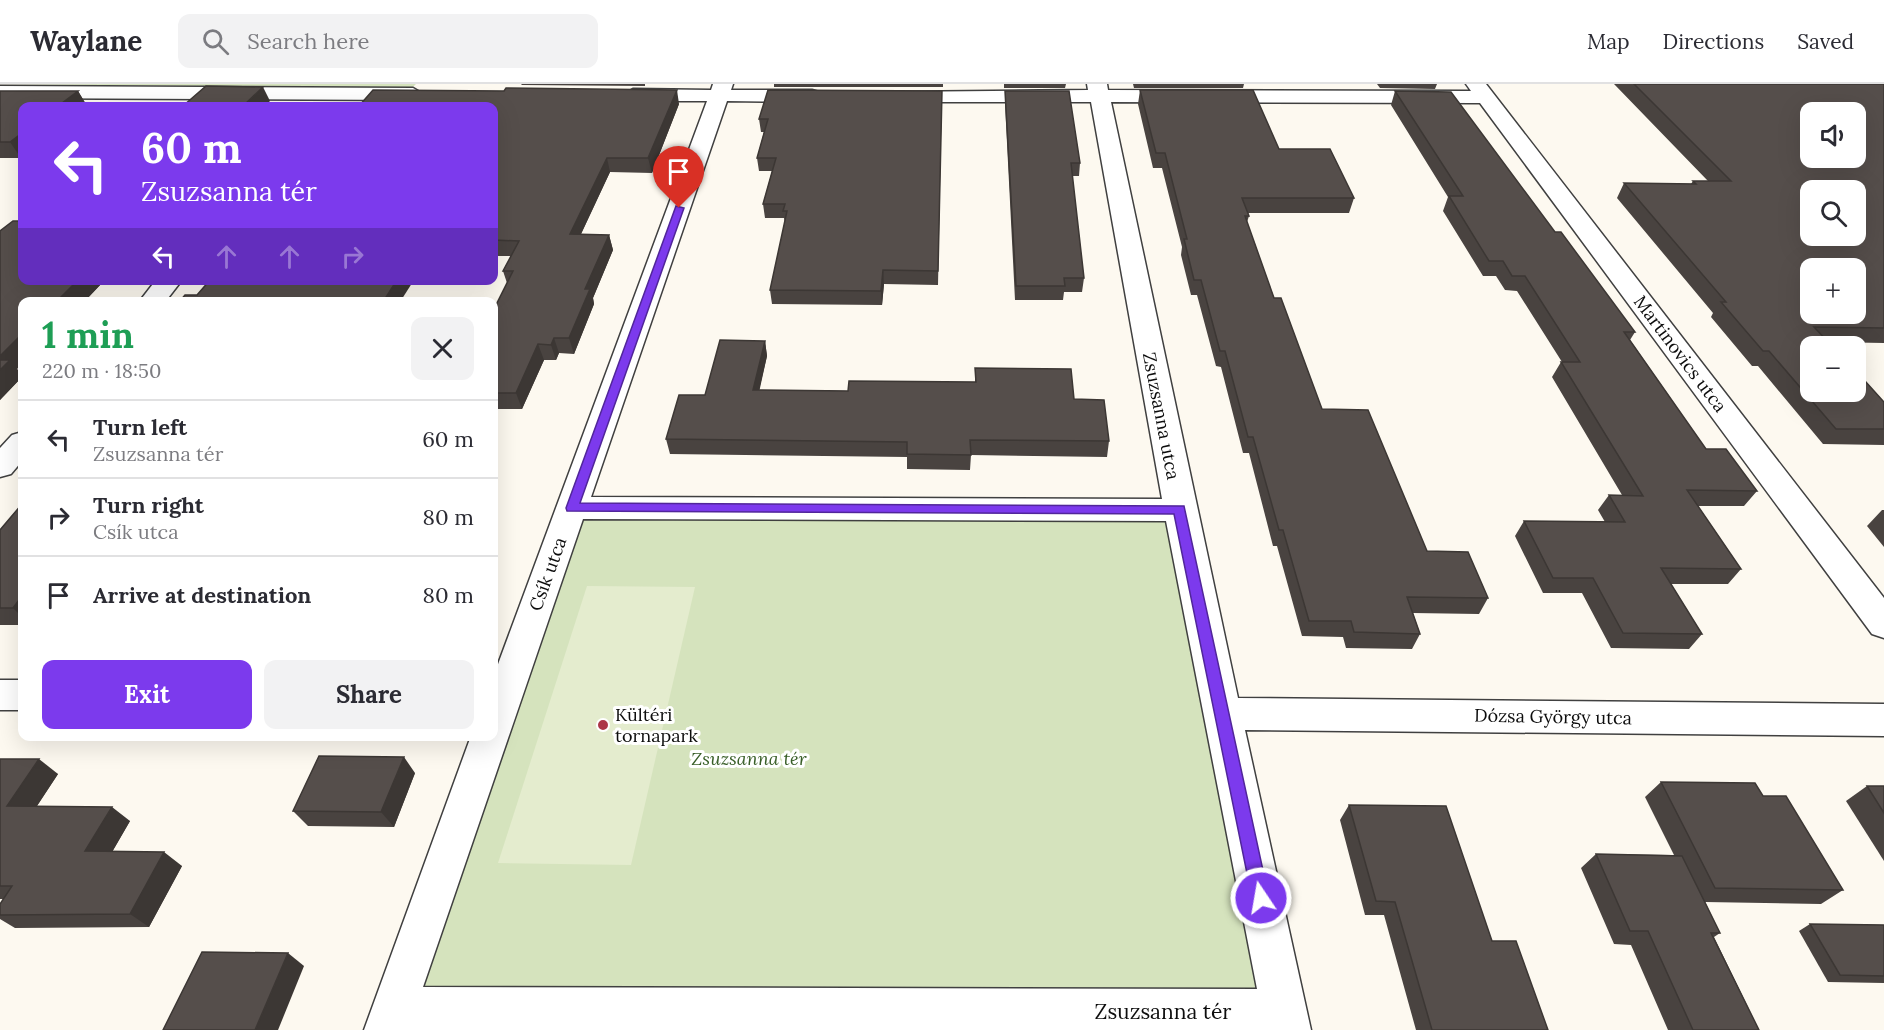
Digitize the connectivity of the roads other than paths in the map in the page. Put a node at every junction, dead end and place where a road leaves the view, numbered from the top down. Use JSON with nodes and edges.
{"nodes":[{"id":1,"x":1098,"y":89,"type":"edge"},
{"id":2,"x":429,"y":90,"type":"edge"},
{"id":3,"x":721,"y":90,"type":"edge"},
{"id":4,"x":1481,"y":91,"type":"edge"},
{"id":5,"x":0,"y":92,"type":"edge"},
{"id":6,"x":612,"y":95,"type":"edge"},
{"id":7,"x":826,"y":96,"type":"edge"},
{"id":8,"x":873,"y":96,"type":"edge"},
{"id":9,"x":335,"y":100,"type":"edge"},
{"id":10,"x":166,"y":285,"type":"edge"},
{"id":11,"x":155,"y":297,"type":"edge"},
{"id":12,"x":18,"y":447,"type":"edge"},
{"id":13,"x":0,"y":467,"type":"edge"},
{"id":14,"x":572,"y":508,"type":"junction"},
{"id":15,"x":1180,"y":510,"type":"junction"},
{"id":16,"x":1884,"y":624,"type":"edge"},
{"id":17,"x":0,"y":695,"type":"edge"},
{"id":18,"x":18,"y":696,"type":"edge"},
{"id":19,"x":498,"y":708,"type":"edge"},
{"id":20,"x":1222,"y":714,"type":"junction"},
{"id":21,"x":1884,"y":720,"type":"edge"},
{"id":22,"x":486,"y":741,"type":"edge"},
{"id":23,"x":389,"y":1020,"type":"edge"},
{"id":24,"x":1287,"y":1021,"type":"edge"}],
"edges":[{"from":1,"to":4,"type":"street"},
{"from":1,"to":8,"type":"street"},
{"from":1,"to":15,"type":"street","name":"Zsuzsanna utca"},
{"from":2,"to":9,"type":"street"},
{"from":3,"to":6,"type":"street"},
{"from":3,"to":7,"type":"street"},
{"from":3,"to":14,"type":"street","name":"Csík utca"},
{"from":4,"to":16,"type":"street","name":"Martinovics utca"},
{"from":5,"to":9,"type":"street"},
{"from":10,"to":11,"type":"street"},
{"from":12,"to":13,"type":"street"},
{"from":14,"to":15,"type":"street"},
{"from":14,"to":19,"type":"street","name":"Csík utca"},
{"from":15,"to":20,"type":"street","name":"Zsuzsanna utca"},
{"from":17,"to":18,"type":"street"},
{"from":20,"to":21,"type":"street","name":"Dózsa György utca"},
{"from":20,"to":24,"type":"street","name":"Zsuzsanna utca"},
{"from":22,"to":23,"type":"street","name":"Csík utca"},
{"from":23,"to":24,"type":"street","name":"Zsuzsanna tér"}]}
